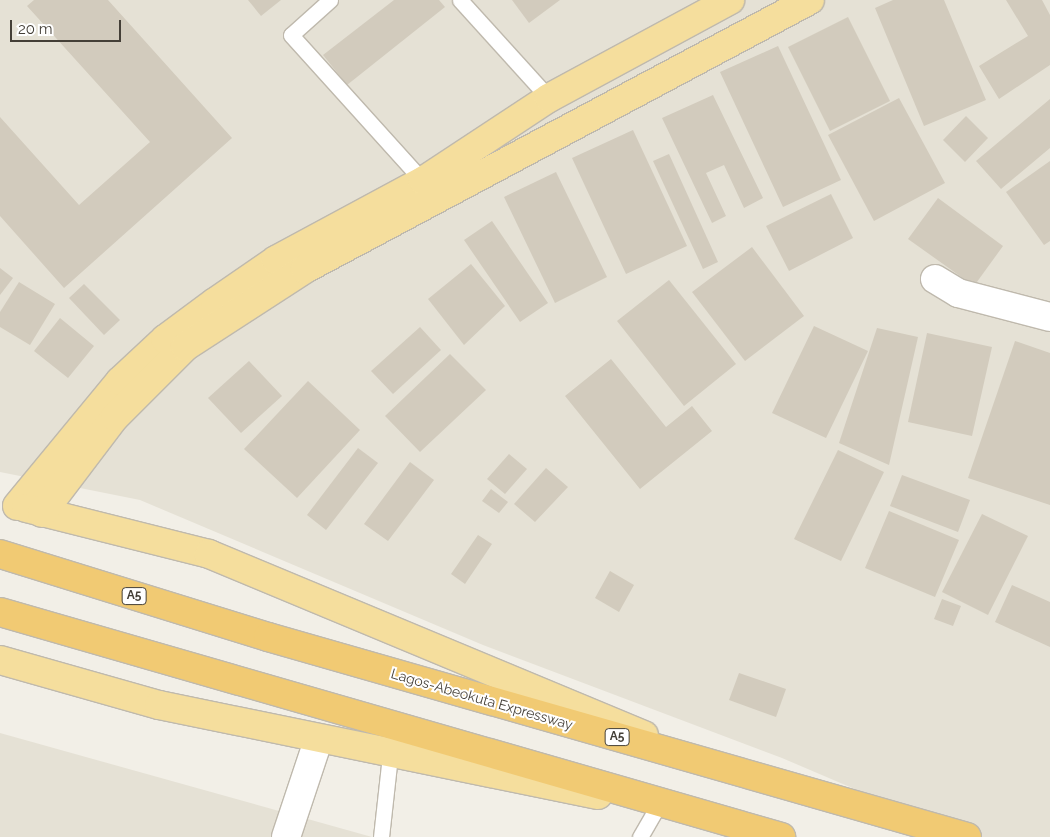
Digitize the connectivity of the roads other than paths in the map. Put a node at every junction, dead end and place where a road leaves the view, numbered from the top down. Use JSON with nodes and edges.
{"nodes":[{"id":1,"x":330,"y":0,"type":"edge"},
{"id":2,"x":460,"y":0,"type":"edge"},
{"id":3,"x":730,"y":0,"type":"edge"},
{"id":4,"x":810,"y":0,"type":"edge"},
{"id":5,"x":549,"y":98,"type":"junction"},
{"id":6,"x":423,"y":181,"type":"junction"},
{"id":7,"x":935,"y":279,"type":"dead end"},
{"id":8,"x":1050,"y":317,"type":"edge"},
{"id":9,"x":20,"y":507,"type":"edge"},
{"id":10,"x":0,"y":554,"type":"edge"},
{"id":11,"x":0,"y":612,"type":"edge"},
{"id":12,"x":0,"y":660,"type":"edge"},
{"id":13,"x":318,"y":740,"type":"junction"},
{"id":14,"x":390,"y":755,"type":"junction"},
{"id":15,"x":729,"y":769,"type":"junction"},
{"id":16,"x":657,"y":807,"type":"junction"},
{"id":17,"x":718,"y":818,"type":"junction"},
{"id":18,"x":286,"y":837,"type":"edge"},
{"id":19,"x":381,"y":837,"type":"edge"},
{"id":20,"x":640,"y":837,"type":"edge"},
{"id":21,"x":781,"y":837,"type":"edge"},
{"id":22,"x":967,"y":837,"type":"edge"}],
"edges":[{"from":1,"to":6,"type":"lane"},
{"from":2,"to":5,"type":"lane"},
{"from":3,"to":5,"type":"main road"},
{"from":4,"to":9,"type":"main road"},
{"from":5,"to":6,"type":"main road"},
{"from":6,"to":9,"type":"main road"},
{"from":7,"to":8,"type":"street"},
{"from":9,"to":15,"type":"main road"},
{"from":10,"to":15,"type":"highway","name":"Lagos-Abeokuta Expressway","number":"A5"},
{"from":11,"to":17,"type":"highway"},
{"from":12,"to":13,"type":"main road"},
{"from":13,"to":14,"type":"main road"},
{"from":13,"to":18,"type":"street"},
{"from":14,"to":16,"type":"main road"},
{"from":14,"to":19,"type":"lane"},
{"from":15,"to":22,"type":"highway","name":"Lagos-Abeokuta Expressway","number":"A5"},
{"from":16,"to":17,"type":"main road"},
{"from":16,"to":20,"type":"lane"},
{"from":17,"to":21,"type":"highway"}]}
